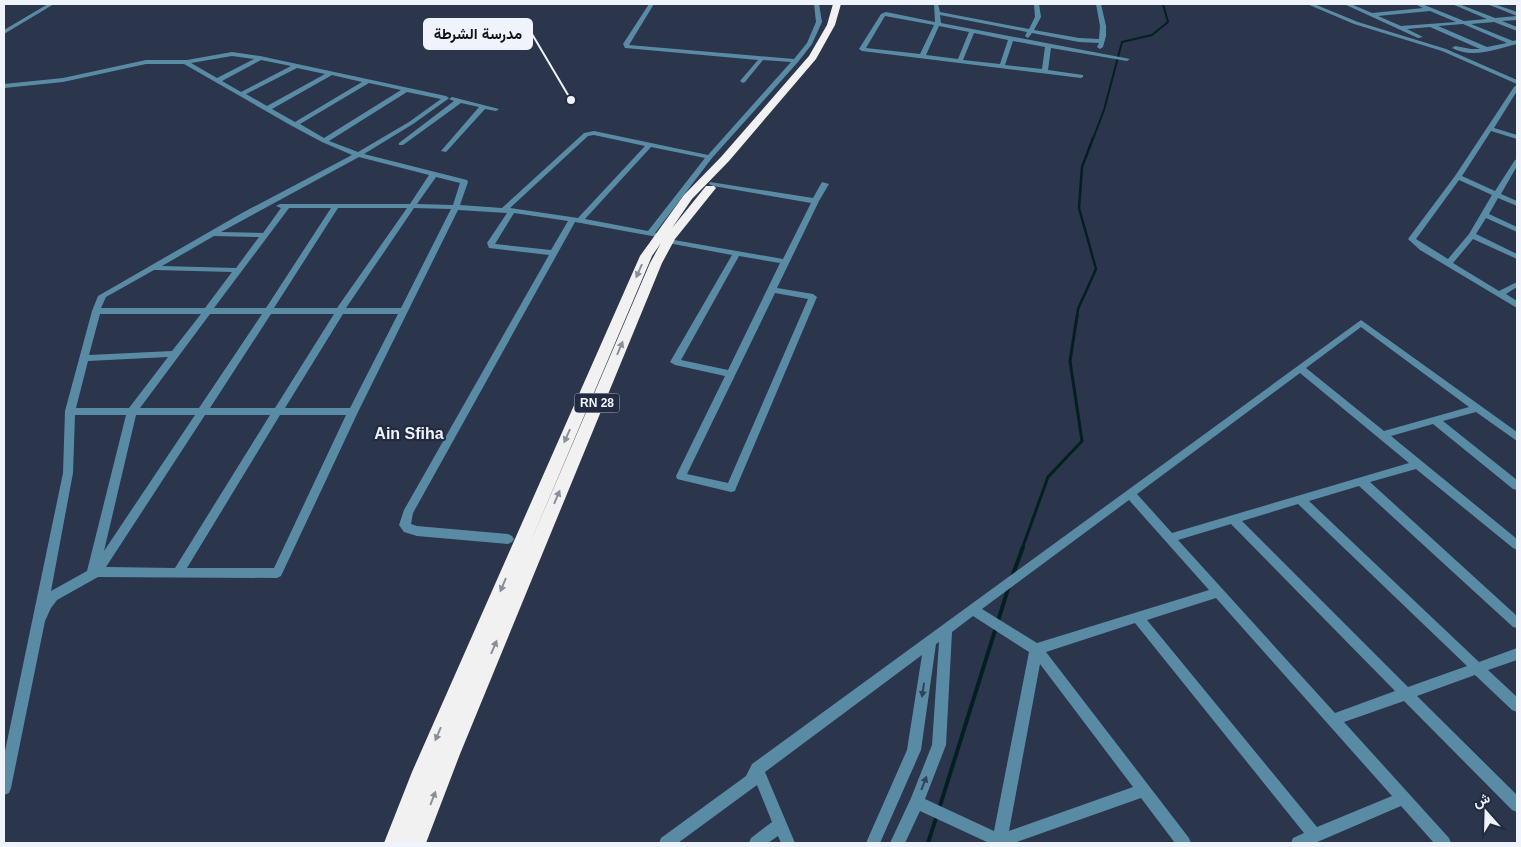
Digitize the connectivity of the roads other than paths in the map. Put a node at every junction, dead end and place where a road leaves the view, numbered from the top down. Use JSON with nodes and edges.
{"nodes":[{"id":1,"x":43,"y":4,"type":"edge"},
{"id":2,"x":51,"y":4,"type":"edge"},
{"id":3,"x":651,"y":4,"type":"edge"},
{"id":4,"x":816,"y":4,"type":"edge"},
{"id":5,"x":936,"y":4,"type":"edge"},
{"id":6,"x":1037,"y":4,"type":"edge"},
{"id":7,"x":1099,"y":4,"type":"edge"},
{"id":8,"x":1310,"y":4,"type":"edge"},
{"id":9,"x":1347,"y":4,"type":"edge"},
{"id":10,"x":1418,"y":4,"type":"edge"},
{"id":11,"x":1455,"y":4,"type":"edge"},
{"id":12,"x":1490,"y":4,"type":"edge"},
{"id":13,"x":838,"y":6,"type":"edge"},
{"id":14,"x":1431,"y":9,"type":"junction"},
{"id":15,"x":936,"y":13,"type":"junction"},
{"id":16,"x":1372,"y":15,"type":"junction"},
{"id":17,"x":1517,"y":16,"type":"edge"},
{"id":18,"x":1494,"y":20,"type":"junction"},
{"id":19,"x":1463,"y":22,"type":"junction"},
{"id":20,"x":938,"y":24,"type":"junction"},
{"id":21,"x":1429,"y":25,"type":"junction"},
{"id":22,"x":4,"y":27,"type":"edge"},
{"id":23,"x":1398,"y":28,"type":"junction"},
{"id":24,"x":1517,"y":29,"type":"edge"},
{"id":25,"x":972,"y":31,"type":"junction"},
{"id":26,"x":1030,"y":31,"type":"junction"},
{"id":27,"x":4,"y":32,"type":"edge"},
{"id":28,"x":1011,"y":38,"type":"junction"},
{"id":29,"x":1025,"y":41,"type":"junction"},
{"id":30,"x":1102,"y":41,"type":"junction"},
{"id":31,"x":1515,"y":43,"type":"edge"},
{"id":32,"x":1048,"y":45,"type":"junction"},
{"id":33,"x":1488,"y":50,"type":"junction"},
{"id":34,"x":1098,"y":55,"type":"junction"},
{"id":35,"x":922,"y":56,"type":"junction"},
{"id":36,"x":260,"y":58,"type":"junction"},
{"id":37,"x":762,"y":58,"type":"junction"},
{"id":38,"x":1127,"y":59,"type":"dead end"},
{"id":39,"x":796,"y":61,"type":"junction"},
{"id":40,"x":960,"y":61,"type":"junction"},
{"id":41,"x":187,"y":62,"type":"junction"},
{"id":42,"x":296,"y":66,"type":"junction"},
{"id":43,"x":1002,"y":66,"type":"junction"},
{"id":44,"x":1044,"y":72,"type":"junction"},
{"id":45,"x":331,"y":73,"type":"junction"},
{"id":46,"x":1081,"y":76,"type":"dead end"},
{"id":47,"x":743,"y":80,"type":"dead end"},
{"id":48,"x":368,"y":81,"type":"junction"},
{"id":49,"x":217,"y":82,"type":"junction"},
{"id":50,"x":1517,"y":82,"type":"edge"},
{"id":51,"x":4,"y":86,"type":"edge"},
{"id":52,"x":1517,"y":87,"type":"edge"},
{"id":53,"x":407,"y":89,"type":"junction"},
{"id":54,"x":241,"y":94,"type":"junction"},
{"id":55,"x":446,"y":98,"type":"junction"},
{"id":56,"x":459,"y":100,"type":"junction"},
{"id":57,"x":484,"y":106,"type":"junction"},
{"id":58,"x":267,"y":109,"type":"junction"},
{"id":59,"x":496,"y":109,"type":"dead end"},
{"id":60,"x":294,"y":125,"type":"junction"},
{"id":61,"x":1490,"y":129,"type":"junction"},
{"id":62,"x":1517,"y":137,"type":"edge"},
{"id":63,"x":324,"y":141,"type":"junction"},
{"id":64,"x":401,"y":144,"type":"dead end"},
{"id":65,"x":649,"y":145,"type":"junction"},
{"id":66,"x":444,"y":151,"type":"dead end"},
{"id":67,"x":358,"y":155,"type":"junction"},
{"id":68,"x":710,"y":157,"type":"junction"},
{"id":69,"x":1517,"y":161,"type":"edge"},
{"id":70,"x":434,"y":174,"type":"junction"},
{"id":71,"x":1514,"y":174,"type":"edge"},
{"id":72,"x":1458,"y":177,"type":"junction"},
{"id":73,"x":713,"y":184,"type":"junction"},
{"id":74,"x":825,"y":184,"type":"dead end"},
{"id":75,"x":1498,"y":195,"type":"junction"},
{"id":76,"x":815,"y":201,"type":"junction"},
{"id":77,"x":1517,"y":204,"type":"edge"},
{"id":78,"x":264,"y":206,"type":"junction"},
{"id":79,"x":287,"y":206,"type":"junction"},
{"id":80,"x":336,"y":206,"type":"junction"},
{"id":81,"x":410,"y":207,"type":"junction"},
{"id":82,"x":456,"y":207,"type":"junction"},
{"id":83,"x":508,"y":210,"type":"junction"},
{"id":84,"x":1485,"y":215,"type":"junction"},
{"id":85,"x":576,"y":219,"type":"junction"},
{"id":86,"x":1517,"y":230,"type":"edge"},
{"id":87,"x":214,"y":234,"type":"junction"},
{"id":88,"x":263,"y":235,"type":"junction"},
{"id":89,"x":1472,"y":235,"type":"junction"},
{"id":90,"x":659,"y":237,"type":"junction"},
{"id":91,"x":554,"y":253,"type":"junction"},
{"id":92,"x":737,"y":253,"type":"junction"},
{"id":93,"x":1517,"y":257,"type":"edge"},
{"id":94,"x":786,"y":262,"type":"junction"},
{"id":95,"x":1449,"y":264,"type":"junction"},
{"id":96,"x":154,"y":268,"type":"junction"},
{"id":97,"x":236,"y":270,"type":"junction"},
{"id":98,"x":1517,"y":284,"type":"edge"},
{"id":99,"x":773,"y":290,"type":"junction"},
{"id":100,"x":1500,"y":294,"type":"junction"},
{"id":101,"x":1517,"y":305,"type":"edge"},
{"id":102,"x":96,"y":311,"type":"junction"},
{"id":103,"x":206,"y":311,"type":"junction"},
{"id":104,"x":270,"y":311,"type":"junction"},
{"id":105,"x":340,"y":311,"type":"junction"},
{"id":106,"x":404,"y":311,"type":"junction"},
{"id":107,"x":174,"y":354,"type":"junction"},
{"id":108,"x":84,"y":358,"type":"junction"},
{"id":109,"x":1300,"y":368,"type":"junction"},
{"id":110,"x":731,"y":374,"type":"junction"},
{"id":111,"x":1477,"y":408,"type":"junction"},
{"id":112,"x":70,"y":411,"type":"junction"},
{"id":113,"x":132,"y":411,"type":"junction"},
{"id":114,"x":201,"y":411,"type":"junction"},
{"id":115,"x":276,"y":412,"type":"junction"},
{"id":116,"x":353,"y":412,"type":"junction"},
{"id":117,"x":1436,"y":420,"type":"junction"},
{"id":118,"x":1383,"y":435,"type":"junction"},
{"id":119,"x":1517,"y":437,"type":"edge"},
{"id":120,"x":1418,"y":464,"type":"junction"},
{"id":121,"x":1361,"y":481,"type":"junction"},
{"id":122,"x":1517,"y":486,"type":"edge"},
{"id":123,"x":1130,"y":494,"type":"junction"},
{"id":124,"x":1300,"y":499,"type":"junction"},
{"id":125,"x":1233,"y":519,"type":"junction"},
{"id":126,"x":1170,"y":538,"type":"junction"},
{"id":127,"x":508,"y":539,"type":"dead end"},
{"id":128,"x":1517,"y":545,"type":"edge"},
{"id":129,"x":178,"y":572,"type":"junction"},
{"id":130,"x":94,"y":573,"type":"junction"},
{"id":131,"x":1218,"y":592,"type":"junction"},
{"id":132,"x":973,"y":610,"type":"junction"},
{"id":133,"x":1137,"y":617,"type":"junction"},
{"id":134,"x":39,"y":621,"type":"junction"},
{"id":135,"x":1517,"y":622,"type":"edge"},
{"id":136,"x":946,"y":629,"type":"junction"},
{"id":137,"x":930,"y":642,"type":"junction"},
{"id":138,"x":1036,"y":648,"type":"junction"},
{"id":139,"x":1517,"y":654,"type":"edge"},
{"id":140,"x":1478,"y":668,"type":"junction"},
{"id":141,"x":1407,"y":694,"type":"junction"},
{"id":142,"x":1517,"y":706,"type":"edge"},
{"id":143,"x":1333,"y":720,"type":"junction"},
{"id":144,"x":757,"y":769,"type":"junction"},
{"id":145,"x":4,"y":788,"type":"edge"},
{"id":146,"x":1144,"y":790,"type":"junction"},
{"id":147,"x":1404,"y":798,"type":"junction"},
{"id":148,"x":917,"y":802,"type":"junction"},
{"id":149,"x":1517,"y":805,"type":"edge"},
{"id":150,"x":780,"y":825,"type":"junction"},
{"id":151,"x":1315,"y":836,"type":"junction"},
{"id":152,"x":1000,"y":842,"type":"edge"},
{"id":153,"x":395,"y":843,"type":"edge"},
{"id":154,"x":415,"y":843,"type":"edge"},
{"id":155,"x":666,"y":843,"type":"edge"},
{"id":156,"x":756,"y":843,"type":"edge"},
{"id":157,"x":788,"y":843,"type":"edge"},
{"id":158,"x":873,"y":843,"type":"edge"},
{"id":159,"x":897,"y":843,"type":"edge"},
{"id":160,"x":1184,"y":843,"type":"edge"},
{"id":161,"x":1298,"y":843,"type":"edge"},
{"id":162,"x":1444,"y":843,"type":"edge"}],
"edges":[{"from":1,"to":22,"type":"street"},
{"from":2,"to":27,"type":"street"},
{"from":3,"to":37,"type":"street"},
{"from":4,"to":39,"type":"street"},
{"from":5,"to":15,"type":"street"},
{"from":6,"to":26,"type":"street"},
{"from":7,"to":30,"type":"street"},
{"from":8,"to":50,"type":"street"},
{"from":9,"to":16,"type":"street"},
{"from":10,"to":14,"type":"street"},
{"from":11,"to":18,"type":"street"},
{"from":12,"to":17,"type":"street"},
{"from":13,"to":73,"type":"highway","number":"RN 28"},
{"from":13,"to":90,"type":"highway","number":"RN 28"},
{"from":14,"to":16,"type":"street"},
{"from":14,"to":19,"type":"street"},
{"from":15,"to":20,"type":"street"},
{"from":15,"to":26,"type":"street"},
{"from":16,"to":23,"type":"street"},
{"from":17,"to":18,"type":"street"},
{"from":18,"to":19,"type":"street"},
{"from":18,"to":24,"type":"street"},
{"from":19,"to":21,"type":"street"},
{"from":19,"to":31,"type":"street"},
{"from":20,"to":25,"type":"street"},
{"from":20,"to":35,"type":"street"},
{"from":20,"to":35,"type":"street"},
{"from":21,"to":23,"type":"street"},
{"from":21,"to":33,"type":"street"},
{"from":23,"to":33,"type":"street"},
{"from":25,"to":28,"type":"street"},
{"from":25,"to":40,"type":"street"},
{"from":26,"to":29,"type":"street"},
{"from":26,"to":30,"type":"street"},
{"from":28,"to":29,"type":"street"},
{"from":28,"to":43,"type":"street"},
{"from":29,"to":32,"type":"street"},
{"from":30,"to":34,"type":"street"},
{"from":31,"to":33,"type":"street"},
{"from":32,"to":34,"type":"street"},
{"from":32,"to":44,"type":"street"},
{"from":34,"to":38,"type":"street"},
{"from":35,"to":40,"type":"street"},
{"from":36,"to":41,"type":"street"},
{"from":36,"to":42,"type":"street"},
{"from":36,"to":49,"type":"street"},
{"from":37,"to":39,"type":"street"},
{"from":37,"to":47,"type":"street"},
{"from":39,"to":68,"type":"street"},
{"from":40,"to":43,"type":"street"},
{"from":41,"to":49,"type":"street"},
{"from":41,"to":51,"type":"street"},
{"from":42,"to":45,"type":"street"},
{"from":42,"to":54,"type":"street"},
{"from":43,"to":44,"type":"street"},
{"from":44,"to":46,"type":"street"},
{"from":45,"to":48,"type":"street"},
{"from":45,"to":58,"type":"street"},
{"from":48,"to":53,"type":"street"},
{"from":48,"to":60,"type":"street"},
{"from":49,"to":54,"type":"street"},
{"from":52,"to":61,"type":"street"},
{"from":53,"to":55,"type":"street"},
{"from":53,"to":63,"type":"street"},
{"from":54,"to":58,"type":"street"},
{"from":55,"to":56,"type":"street"},
{"from":55,"to":67,"type":"street"},
{"from":56,"to":57,"type":"street"},
{"from":56,"to":64,"type":"street"},
{"from":57,"to":59,"type":"street"},
{"from":57,"to":66,"type":"street"},
{"from":58,"to":60,"type":"street"},
{"from":60,"to":63,"type":"street"},
{"from":61,"to":62,"type":"street"},
{"from":61,"to":72,"type":"street"},
{"from":63,"to":67,"type":"street"},
{"from":65,"to":68,"type":"street"},
{"from":65,"to":83,"type":"street"},
{"from":65,"to":85,"type":"street"},
{"from":67,"to":70,"type":"street"},
{"from":67,"to":78,"type":"street"},
{"from":68,"to":90,"type":"street"},
{"from":69,"to":71,"type":"street"},
{"from":70,"to":81,"type":"street"},
{"from":70,"to":82,"type":"street"},
{"from":71,"to":75,"type":"street"},
{"from":72,"to":75,"type":"street"},
{"from":72,"to":95,"type":"street"},
{"from":73,"to":76,"type":"street"},
{"from":73,"to":90,"type":"highway","number":"RN 28"},
{"from":74,"to":76,"type":"street"},
{"from":75,"to":77,"type":"street"},
{"from":75,"to":84,"type":"street"},
{"from":76,"to":94,"type":"street"},
{"from":78,"to":79,"type":"street"},
{"from":78,"to":87,"type":"street"},
{"from":79,"to":80,"type":"street"},
{"from":79,"to":88,"type":"street"},
{"from":80,"to":81,"type":"street"},
{"from":80,"to":104,"type":"street"},
{"from":81,"to":82,"type":"street"},
{"from":81,"to":105,"type":"street"},
{"from":82,"to":83,"type":"street"},
{"from":82,"to":106,"type":"street"},
{"from":83,"to":85,"type":"street"},
{"from":83,"to":91,"type":"street"},
{"from":84,"to":86,"type":"street"},
{"from":84,"to":89,"type":"street"},
{"from":85,"to":90,"type":"street"},
{"from":85,"to":91,"type":"street"},
{"from":87,"to":88,"type":"street"},
{"from":87,"to":96,"type":"street"},
{"from":88,"to":97,"type":"street"},
{"from":89,"to":93,"type":"street"},
{"from":89,"to":95,"type":"street"},
{"from":90,"to":92,"type":"street"},
{"from":90,"to":153,"type":"highway","number":"RN 28","one_way":true},
{"from":154,"to":90,"type":"highway","number":"RN 28","one_way":true},
{"from":91,"to":127,"type":"street"},
{"from":92,"to":94,"type":"street"},
{"from":92,"to":110,"type":"street"},
{"from":94,"to":99,"type":"street"},
{"from":95,"to":100,"type":"street"},
{"from":96,"to":97,"type":"street"},
{"from":96,"to":102,"type":"street"},
{"from":97,"to":103,"type":"street"},
{"from":98,"to":100,"type":"street"},
{"from":99,"to":110,"type":"street"},
{"from":99,"to":110,"type":"street"},
{"from":100,"to":101,"type":"street"},
{"from":102,"to":103,"type":"street"},
{"from":102,"to":108,"type":"street"},
{"from":103,"to":104,"type":"street"},
{"from":103,"to":107,"type":"street"},
{"from":104,"to":105,"type":"street"},
{"from":104,"to":114,"type":"street"},
{"from":105,"to":106,"type":"street"},
{"from":105,"to":115,"type":"street"},
{"from":106,"to":116,"type":"street"},
{"from":107,"to":108,"type":"street"},
{"from":107,"to":113,"type":"street"},
{"from":108,"to":112,"type":"street"},
{"from":109,"to":111,"type":"street"},
{"from":109,"to":118,"type":"street"},
{"from":109,"to":123,"type":"street"},
{"from":111,"to":117,"type":"street"},
{"from":111,"to":119,"type":"street"},
{"from":112,"to":113,"type":"street"},
{"from":112,"to":134,"type":"street"},
{"from":113,"to":114,"type":"street"},
{"from":113,"to":130,"type":"street"},
{"from":114,"to":115,"type":"street"},
{"from":114,"to":130,"type":"street"},
{"from":115,"to":116,"type":"street"},
{"from":115,"to":129,"type":"street"},
{"from":116,"to":129,"type":"street"},
{"from":117,"to":118,"type":"street"},
{"from":117,"to":122,"type":"street"},
{"from":118,"to":120,"type":"street"},
{"from":120,"to":121,"type":"street"},
{"from":120,"to":128,"type":"street"},
{"from":121,"to":124,"type":"street"},
{"from":121,"to":135,"type":"street"},
{"from":123,"to":126,"type":"street"},
{"from":123,"to":132,"type":"street"},
{"from":124,"to":125,"type":"street"},
{"from":124,"to":140,"type":"street"},
{"from":125,"to":126,"type":"street"},
{"from":125,"to":141,"type":"street"},
{"from":126,"to":131,"type":"street"},
{"from":129,"to":130,"type":"street"},
{"from":130,"to":134,"type":"street"},
{"from":131,"to":133,"type":"street"},
{"from":131,"to":143,"type":"street"},
{"from":132,"to":136,"type":"street"},
{"from":132,"to":138,"type":"street"},
{"from":133,"to":138,"type":"street"},
{"from":133,"to":151,"type":"street"},
{"from":134,"to":145,"type":"street"},
{"from":136,"to":137,"type":"street"},
{"from":148,"to":136,"type":"street","one_way":true},
{"from":137,"to":144,"type":"street"},
{"from":137,"to":158,"type":"street","one_way":true},
{"from":138,"to":146,"type":"street"},
{"from":138,"to":152,"type":"street"},
{"from":139,"to":140,"type":"street"},
{"from":140,"to":141,"type":"street"},
{"from":140,"to":142,"type":"street"},
{"from":141,"to":143,"type":"street"},
{"from":141,"to":149,"type":"street"},
{"from":143,"to":147,"type":"street"},
{"from":144,"to":150,"type":"street"},
{"from":144,"to":155,"type":"street"},
{"from":146,"to":152,"type":"street"},
{"from":146,"to":160,"type":"street"},
{"from":147,"to":151,"type":"street"},
{"from":147,"to":162,"type":"street"},
{"from":148,"to":152,"type":"street"},
{"from":148,"to":159,"type":"street"},
{"from":150,"to":156,"type":"street"},
{"from":150,"to":157,"type":"street"},
{"from":151,"to":161,"type":"street"}]}
